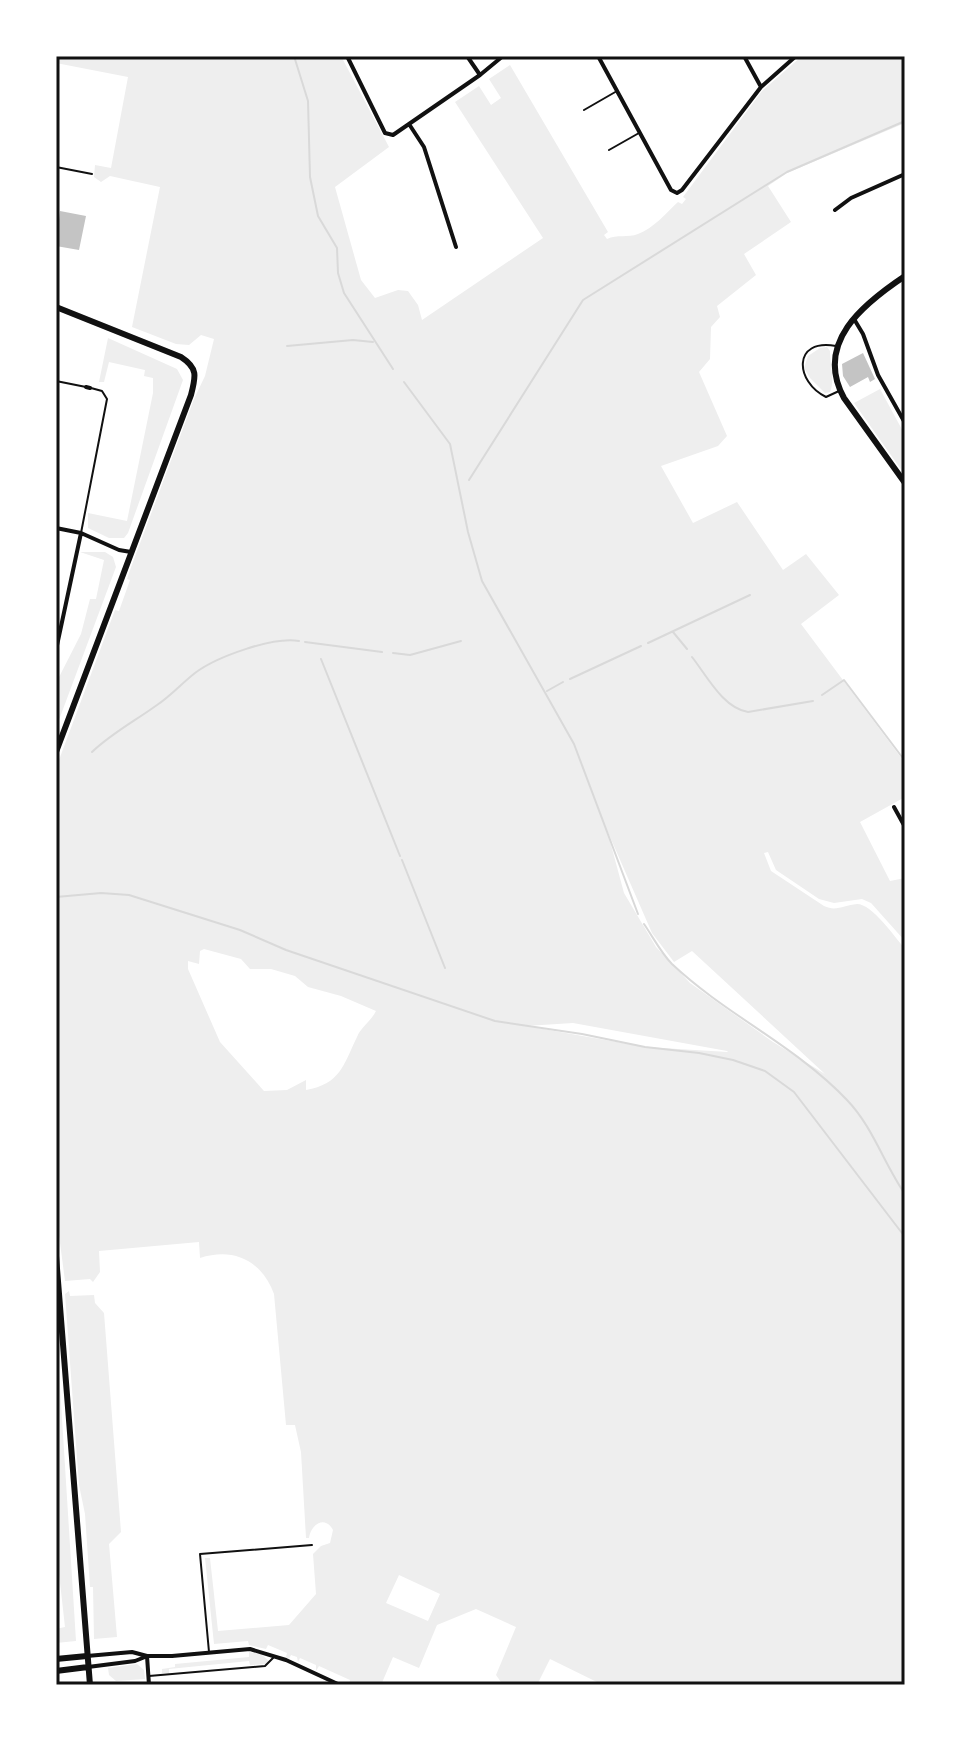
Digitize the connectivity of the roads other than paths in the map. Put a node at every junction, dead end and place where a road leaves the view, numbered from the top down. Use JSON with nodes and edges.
{"nodes":[{"id":1,"x":347,"y":56,"type":"edge"},
{"id":2,"x":467,"y":56,"type":"edge"},
{"id":3,"x":503,"y":56,"type":"edge"},
{"id":4,"x":598,"y":56,"type":"edge"},
{"id":5,"x":744,"y":56,"type":"edge"},
{"id":6,"x":796,"y":56,"type":"edge"},
{"id":7,"x":480,"y":75,"type":"junction"},
{"id":8,"x":761,"y":87,"type":"junction"},
{"id":9,"x":617,"y":91,"type":"junction"},
{"id":10,"x":584,"y":110,"type":"dead end"},
{"id":11,"x":409,"y":124,"type":"junction"},
{"id":12,"x":640,"y":132,"type":"junction"},
{"id":13,"x":609,"y":150,"type":"dead end"},
{"id":14,"x":56,"y":167,"type":"edge"},
{"id":15,"x":92,"y":174,"type":"dead end"},
{"id":16,"x":905,"y":174,"type":"edge"},
{"id":17,"x":835,"y":210,"type":"dead end"},
{"id":18,"x":456,"y":247,"type":"dead end"},
{"id":19,"x":905,"y":276,"type":"edge"},
{"id":20,"x":56,"y":307,"type":"edge"},
{"id":21,"x":854,"y":319,"type":"junction"},
{"id":22,"x":836,"y":346,"type":"junction"},
{"id":23,"x":56,"y":381,"type":"edge"},
{"id":24,"x":840,"y":390,"type":"junction"},
{"id":25,"x":905,"y":423,"type":"edge"},
{"id":26,"x":905,"y":483,"type":"edge"},
{"id":27,"x":56,"y":528,"type":"edge"},
{"id":28,"x":81,"y":533,"type":"junction"},
{"id":29,"x":131,"y":552,"type":"junction"},
{"id":30,"x":56,"y":650,"type":"edge"},
{"id":31,"x":56,"y":752,"type":"edge"},
{"id":32,"x":894,"y":807,"type":"dead end"},
{"id":33,"x":905,"y":827,"type":"edge"},
{"id":34,"x":56,"y":1256,"type":"edge"},
{"id":35,"x":57,"y":1286,"type":"edge"},
{"id":36,"x":58,"y":1297,"type":"edge"},
{"id":37,"x":312,"y":1545,"type":"dead end"},
{"id":38,"x":209,"y":1652,"type":"junction"},
{"id":39,"x":87,"y":1656,"type":"junction"},
{"id":40,"x":147,"y":1656,"type":"junction"},
{"id":41,"x":275,"y":1656,"type":"junction"},
{"id":42,"x":56,"y":1659,"type":"edge"},
{"id":43,"x":88,"y":1667,"type":"junction"},
{"id":44,"x":56,"y":1671,"type":"edge"},
{"id":45,"x":149,"y":1676,"type":"junction"},
{"id":46,"x":90,"y":1685,"type":"edge"},
{"id":47,"x":149,"y":1685,"type":"edge"},
{"id":48,"x":340,"y":1685,"type":"edge"}],
"edges":[{"from":1,"to":11,"type":"street"},
{"from":2,"to":7,"type":"street"},
{"from":3,"to":7,"type":"street"},
{"from":4,"to":9,"type":"street"},
{"from":5,"to":8,"type":"street"},
{"from":6,"to":8,"type":"street"},
{"from":7,"to":11,"type":"street"},
{"from":8,"to":12,"type":"street"},
{"from":9,"to":10,"type":"lane"},
{"from":9,"to":12,"type":"street"},
{"from":11,"to":18,"type":"street"},
{"from":12,"to":13,"type":"lane"},
{"from":14,"to":15,"type":"lane"},
{"from":16,"to":17,"type":"street"},
{"from":19,"to":21,"type":"main road"},
{"from":20,"to":29,"type":"main road"},
{"from":21,"to":22,"type":"main road"},
{"from":21,"to":25,"type":"street"},
{"from":22,"to":24,"type":"main road"},
{"from":22,"to":24,"type":"lane"},
{"from":23,"to":28,"type":"lane"},
{"from":24,"to":26,"type":"main road"},
{"from":27,"to":28,"type":"street"},
{"from":28,"to":29,"type":"street"},
{"from":28,"to":30,"type":"street"},
{"from":29,"to":31,"type":"main road"},
{"from":32,"to":33,"type":"street"},
{"from":34,"to":35,"type":"main road"},
{"from":35,"to":36,"type":"main road"},
{"from":36,"to":39,"type":"main road"},
{"from":37,"to":38,"type":"lane"},
{"from":38,"to":40,"type":"street"},
{"from":38,"to":41,"type":"street"},
{"from":39,"to":40,"type":"street"},
{"from":39,"to":42,"type":"main road"},
{"from":39,"to":43,"type":"main road"},
{"from":40,"to":43,"type":"street"},
{"from":40,"to":45,"type":"street"},
{"from":41,"to":45,"type":"lane"},
{"from":41,"to":48,"type":"street"},
{"from":43,"to":44,"type":"main road"},
{"from":43,"to":46,"type":"main road"},
{"from":45,"to":47,"type":"street"}]}
